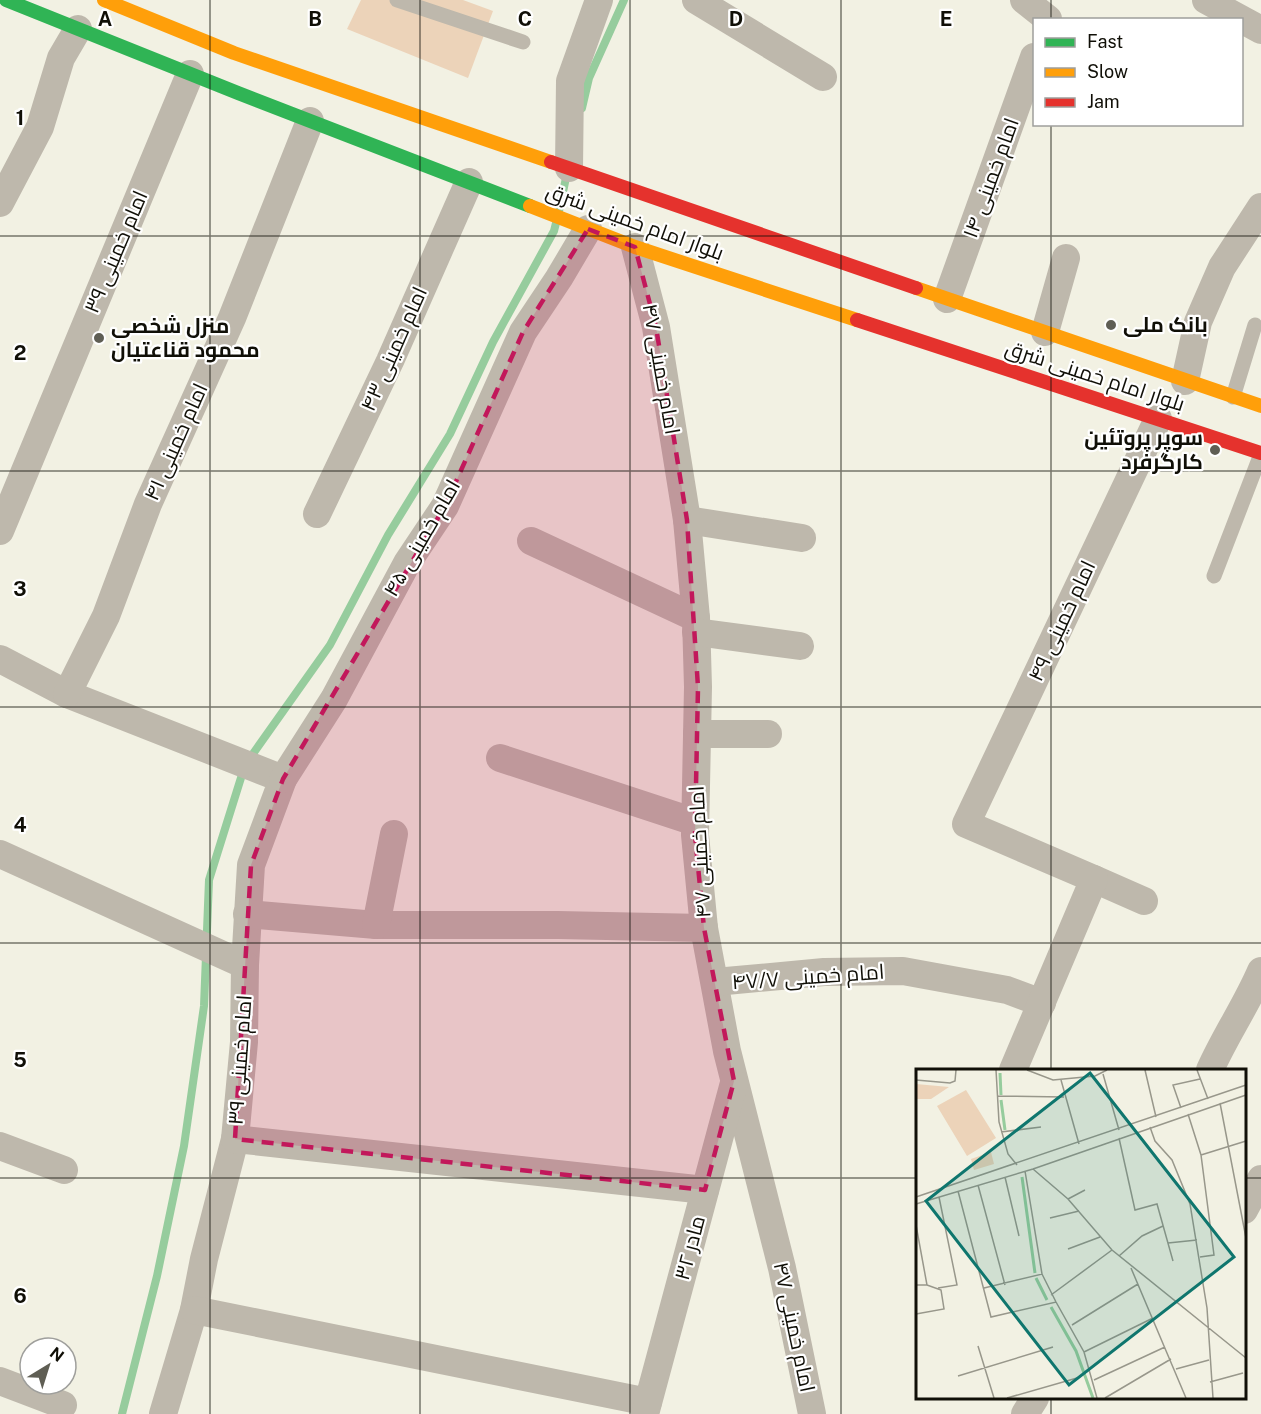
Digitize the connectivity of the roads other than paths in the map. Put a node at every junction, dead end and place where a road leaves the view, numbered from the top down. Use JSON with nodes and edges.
{"nodes":[{"id":1,"x":6,"y":0,"type":"edge"},
{"id":2,"x":104,"y":0,"type":"edge"},
{"id":3,"x":397,"y":0,"type":"edge"},
{"id":4,"x":599,"y":0,"type":"edge"},
{"id":5,"x":696,"y":0,"type":"edge"},
{"id":6,"x":1024,"y":0,"type":"edge"},
{"id":7,"x":1057,"y":0,"type":"edge"},
{"id":8,"x":1206,"y":0,"type":"edge"},
{"id":9,"x":1047,"y":18,"type":"edge"},
{"id":10,"x":1048,"y":18,"type":"edge"},
{"id":11,"x":1239,"y":18,"type":"edge"},
{"id":12,"x":1243,"y":20,"type":"edge"},
{"id":13,"x":78,"y":28,"type":"junction"},
{"id":14,"x":1261,"y":30,"type":"edge"},
{"id":15,"x":523,"y":42,"type":"dead end"},
{"id":16,"x":1033,"y":62,"type":"edge"},
{"id":17,"x":190,"y":74,"type":"junction"},
{"id":18,"x":823,"y":77,"type":"dead end"},
{"id":19,"x":310,"y":121,"type":"junction"},
{"id":20,"x":569,"y":168,"type":"junction"},
{"id":21,"x":469,"y":182,"type":"junction"},
{"id":22,"x":0,"y":203,"type":"edge"},
{"id":23,"x":1261,"y":207,"type":"edge"},
{"id":24,"x":588,"y":230,"type":"junction"},
{"id":25,"x":635,"y":247,"type":"junction"},
{"id":26,"x":1066,"y":258,"type":"dead end"},
{"id":27,"x":947,"y":299,"type":"junction"},
{"id":28,"x":1255,"y":325,"type":"dead end"},
{"id":29,"x":1045,"y":332,"type":"junction"},
{"id":30,"x":1185,"y":381,"type":"junction"},
{"id":31,"x":1233,"y":397,"type":"junction"},
{"id":32,"x":1261,"y":406,"type":"edge"},
{"id":33,"x":1158,"y":419,"type":"junction"},
{"id":34,"x":1261,"y":453,"type":"edge"},
{"id":35,"x":317,"y":514,"type":"dead end"},
{"id":36,"x":687,"y":520,"type":"junction"},
{"id":37,"x":0,"y":531,"type":"edge"},
{"id":38,"x":802,"y":538,"type":"dead end"},
{"id":39,"x":531,"y":541,"type":"dead end"},
{"id":40,"x":1214,"y":576,"type":"dead end"},
{"id":41,"x":696,"y":625,"type":"junction"},
{"id":42,"x":800,"y":645,"type":"dead end"},
{"id":43,"x":0,"y":659,"type":"edge"},
{"id":44,"x":67,"y":694,"type":"junction"},
{"id":45,"x":698,"y":734,"type":"junction"},
{"id":46,"x":768,"y":734,"type":"dead end"},
{"id":47,"x":500,"y":758,"type":"dead end"},
{"id":48,"x":283,"y":779,"type":"junction"},
{"id":49,"x":695,"y":822,"type":"junction"},
{"id":50,"x":394,"y":834,"type":"dead end"},
{"id":51,"x":0,"y":854,"type":"edge"},
{"id":52,"x":1094,"y":879,"type":"junction"},
{"id":53,"x":1144,"y":901,"type":"dead end"},
{"id":54,"x":247,"y":914,"type":"junction"},
{"id":55,"x":376,"y":925,"type":"junction"},
{"id":56,"x":704,"y":928,"type":"junction"},
{"id":57,"x":245,"y":965,"type":"junction"},
{"id":58,"x":1261,"y":971,"type":"edge"},
{"id":59,"x":715,"y":982,"type":"junction"},
{"id":60,"x":1042,"y":1003,"type":"junction"},
{"id":61,"x":1014,"y":1069,"type":"edge"},
{"id":62,"x":1211,"y":1069,"type":"edge"},
{"id":63,"x":734,"y":1081,"type":"junction"},
{"id":64,"x":235,"y":1139,"type":"junction"},
{"id":65,"x":0,"y":1146,"type":"edge"},
{"id":66,"x":64,"y":1170,"type":"dead end"},
{"id":67,"x":1261,"y":1179,"type":"edge"},
{"id":68,"x":705,"y":1190,"type":"junction"},
{"id":69,"x":1246,"y":1208,"type":"edge"},
{"id":70,"x":194,"y":1310,"type":"junction"},
{"id":71,"x":0,"y":1381,"type":"edge"},
{"id":72,"x":1034,"y":1399,"type":"edge"},
{"id":73,"x":63,"y":1405,"type":"dead end"},
{"id":74,"x":646,"y":1408,"type":"edge"},
{"id":75,"x":163,"y":1414,"type":"edge"},
{"id":76,"x":812,"y":1414,"type":"edge"},
{"id":77,"x":1025,"y":1414,"type":"edge"}],
"edges":[{"from":1,"to":13,"type":"main road","name":"بلوار امام خمینی شرق"},
{"from":2,"to":20,"type":"main road","name":"بلوار امام خمینی شرق"},
{"from":3,"to":15,"type":"lane"},
{"from":4,"to":20,"type":"street"},
{"from":5,"to":18,"type":"street"},
{"from":6,"to":9,"type":"street"},
{"from":7,"to":10,"type":"street"},
{"from":8,"to":11,"type":"street"},
{"from":12,"to":14,"type":"street"},
{"from":13,"to":17,"type":"main road","name":"بلوار امام خمینی شرق"},
{"from":13,"to":22,"type":"street"},
{"from":16,"to":27,"type":"street","name":"امام خمینی ۱۴"},
{"from":17,"to":19,"type":"main road","name":"بلوار امام خمینی شرق"},
{"from":17,"to":37,"type":"street","name":"امام خمینی ۳۹"},
{"from":19,"to":21,"type":"main road","name":"بلوار امام خمینی شرق"},
{"from":19,"to":44,"type":"street","name":"امام خمینی ۴۱"},
{"from":20,"to":27,"type":"main road","name":"بلوار امام خمینی شرق"},
{"from":21,"to":24,"type":"main road","name":"بلوار امام خمینی شرق"},
{"from":21,"to":35,"type":"street","name":"امام خمینی ۴۳"},
{"from":23,"to":30,"type":"street"},
{"from":24,"to":25,"type":"main road","name":"بلوار امام خمینی شرق"},
{"from":24,"to":48,"type":"street","name":"امام خمینی ۴۵"},
{"from":25,"to":33,"type":"main road","name":"بلوار امام خمینی شرق"},
{"from":25,"to":36,"type":"street","name":"امام خمینی ۴۷"},
{"from":26,"to":29,"type":"street"},
{"from":27,"to":29,"type":"main road","name":"بلوار امام خمینی شرق"},
{"from":28,"to":31,"type":"lane"},
{"from":29,"to":30,"type":"main road","name":"بلوار امام خمینی شرق"},
{"from":30,"to":31,"type":"main road","name":"بلوار امام خمینی شرق"},
{"from":31,"to":32,"type":"main road","name":"بلوار امام خمینی شرق"},
{"from":33,"to":34,"type":"main road","name":"بلوار امام خمینی شرق"},
{"from":33,"to":52,"type":"street","name":"امام خمینی ۴۹"},
{"from":34,"to":40,"type":"lane"},
{"from":36,"to":38,"type":"street"},
{"from":36,"to":41,"type":"street","name":"امام خمینی ۴۷"},
{"from":39,"to":41,"type":"street"},
{"from":41,"to":42,"type":"street"},
{"from":41,"to":45,"type":"street","name":"امام خمینی ۴۷"},
{"from":43,"to":44,"type":"street"},
{"from":44,"to":48,"type":"street"},
{"from":45,"to":46,"type":"street"},
{"from":45,"to":49,"type":"street","name":"امام خمینی ۴۷"},
{"from":47,"to":49,"type":"street"},
{"from":48,"to":54,"type":"street","name":"امام خمینی ۴۵"},
{"from":49,"to":56,"type":"street","name":"امام خمینی ۴۷"},
{"from":50,"to":55,"type":"street"},
{"from":51,"to":57,"type":"street","name":"امام خمینی ۳۹"},
{"from":52,"to":53,"type":"street"},
{"from":52,"to":60,"type":"street"},
{"from":54,"to":55,"type":"street"},
{"from":54,"to":57,"type":"street","name":"امام خمینی ۴۵"},
{"from":55,"to":56,"type":"street"},
{"from":56,"to":59,"type":"street","name":"امام خمینی ۴۷"},
{"from":57,"to":64,"type":"street","name":"امام خمینی ۳۹"},
{"from":58,"to":62,"type":"street"},
{"from":59,"to":60,"type":"street","name":"امام خمینی ۴۷/۷"},
{"from":59,"to":63,"type":"street","name":"امام خمینی ۴۷"},
{"from":60,"to":61,"type":"street"},
{"from":63,"to":68,"type":"street","name":"مادر ۳۲"},
{"from":63,"to":76,"type":"street","name":"امام خمینی ۴۷"},
{"from":64,"to":68,"type":"street"},
{"from":64,"to":70,"type":"street","name":"امام خمینی ۳۹"},
{"from":65,"to":66,"type":"street"},
{"from":67,"to":69,"type":"street"},
{"from":68,"to":74,"type":"street","name":"مادر ۳۲"},
{"from":70,"to":74,"type":"street"},
{"from":70,"to":75,"type":"street","name":"امام خمینی ۳۹"},
{"from":71,"to":73,"type":"street"},
{"from":72,"to":77,"type":"street"}]}
